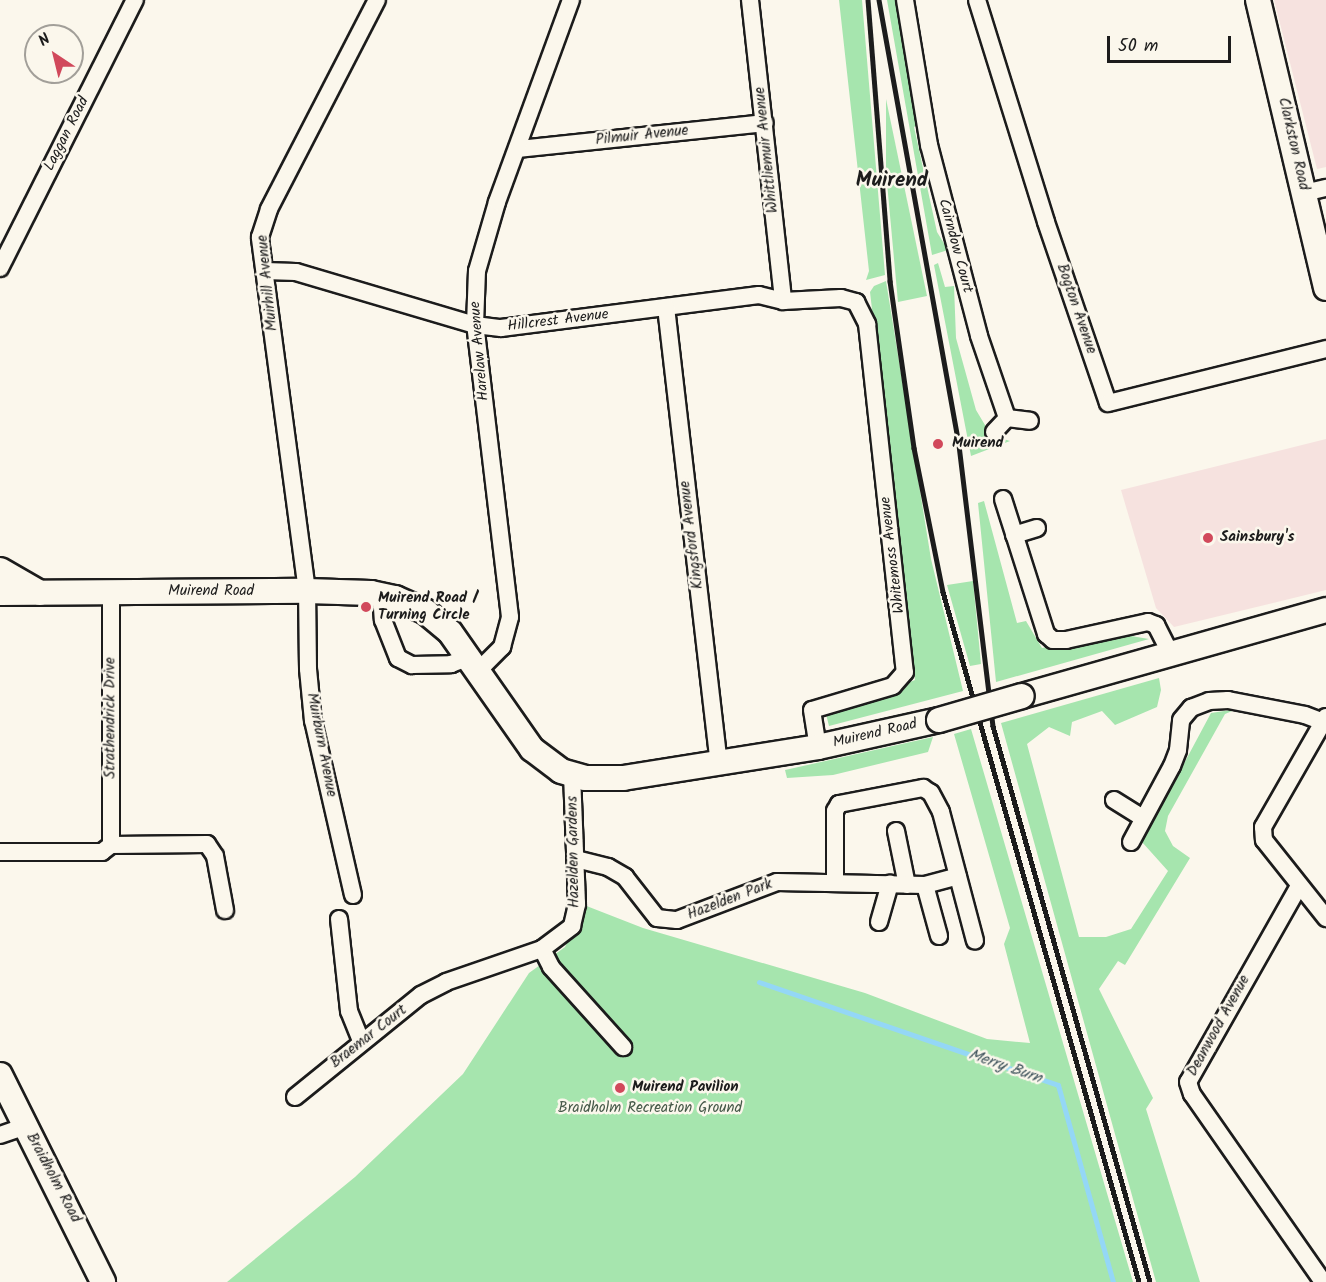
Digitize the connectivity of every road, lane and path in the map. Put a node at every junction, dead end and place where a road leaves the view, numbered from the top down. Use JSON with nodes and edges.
{"nodes":[{"id":1,"x":135,"y":0,"type":"edge"},
{"id":2,"x":377,"y":0,"type":"edge"},
{"id":3,"x":571,"y":0,"type":"edge"},
{"id":4,"x":750,"y":0,"type":"edge"},
{"id":5,"x":906,"y":0,"type":"edge"},
{"id":6,"x":977,"y":0,"type":"edge"},
{"id":7,"x":1258,"y":0,"type":"edge"},
{"id":8,"x":765,"y":123,"type":"junction"},
{"id":9,"x":519,"y":149,"type":"junction"},
{"id":10,"x":1315,"y":191,"type":"edge"},
{"id":11,"x":0,"y":268,"type":"edge"},
{"id":12,"x":265,"y":271,"type":"junction"},
{"id":13,"x":1326,"y":288,"type":"edge"},
{"id":14,"x":783,"y":301,"type":"junction"},
{"id":15,"x":856,"y":302,"type":"joint"},
{"id":16,"x":666,"y":308,"type":"junction"},
{"id":17,"x":475,"y":325,"type":"junction"},
{"id":18,"x":1326,"y":349,"type":"edge"},
{"id":19,"x":1007,"y":418,"type":"junction"},
{"id":20,"x":1030,"y":421,"type":"dead end"},
{"id":21,"x":994,"y":432,"type":"dead end"},
{"id":22,"x":1003,"y":499,"type":"dead end"},
{"id":23,"x":1037,"y":528,"type":"dead end"},
{"id":24,"x":1014,"y":535,"type":"junction"},
{"id":25,"x":0,"y":570,"type":"edge"},
{"id":26,"x":307,"y":591,"type":"junction"},
{"id":27,"x":111,"y":592,"type":"junction"},
{"id":28,"x":0,"y":593,"type":"edge"},
{"id":29,"x":42,"y":594,"type":"junction"},
{"id":30,"x":381,"y":594,"type":"junction"},
{"id":31,"x":1326,"y":610,"type":"edge"},
{"id":32,"x":1170,"y":653,"type":"junction"},
{"id":33,"x":474,"y":663,"type":"junction"},
{"id":34,"x":1324,"y":720,"type":"edge"},
{"id":35,"x":818,"y":747,"type":"junction"},
{"id":36,"x":719,"y":763,"type":"junction"},
{"id":37,"x":572,"y":776,"type":"junction"},
{"id":38,"x":1114,"y":800,"type":"dead end"},
{"id":39,"x":1143,"y":818,"type":"junction"},
{"id":40,"x":896,"y":831,"type":"dead end"},
{"id":41,"x":1131,"y":842,"type":"dead end"},
{"id":42,"x":111,"y":845,"type":"junction"},
{"id":43,"x":0,"y":852,"type":"edge"},
{"id":44,"x":576,"y":859,"type":"junction"},
{"id":45,"x":958,"y":876,"type":"junction"},
{"id":46,"x":835,"y":882,"type":"junction"},
{"id":47,"x":898,"y":884,"type":"junction"},
{"id":48,"x":925,"y":885,"type":"junction"},
{"id":49,"x":1299,"y":886,"type":"junction"},
{"id":50,"x":354,"y":896,"type":"dead end"},
{"id":51,"x":225,"y":910,"type":"dead end"},
{"id":52,"x":1326,"y":918,"type":"edge"},
{"id":53,"x":339,"y":919,"type":"dead end"},
{"id":54,"x":879,"y":922,"type":"dead end"},
{"id":55,"x":939,"y":936,"type":"dead end"},
{"id":56,"x":975,"y":941,"type":"dead end"},
{"id":57,"x":542,"y":949,"type":"junction"},
{"id":58,"x":446,"y":982,"type":"joint"},
{"id":59,"x":361,"y":1041,"type":"junction"},
{"id":60,"x":623,"y":1047,"type":"dead end"},
{"id":61,"x":0,"y":1075,"type":"edge"},
{"id":62,"x":295,"y":1097,"type":"dead end"},
{"id":63,"x":26,"y":1126,"type":"junction"},
{"id":64,"x":0,"y":1135,"type":"edge"},
{"id":65,"x":103,"y":1282,"type":"edge"},
{"id":66,"x":1323,"y":1282,"type":"edge"}],
"edges":[{"from":1,"to":11,"type":"street","name":"Laggan Road"},
{"from":2,"to":12,"type":"street","name":"Muirhill Avenue"},
{"from":3,"to":9,"type":"street","name":"Harelaw Avenue"},
{"from":4,"to":8,"type":"street","name":"Whittliemuir Avenue"},
{"from":5,"to":19,"type":"street","name":"Cairndow Court"},
{"from":6,"to":18,"type":"street","name":"Bogton Avenue"},
{"from":7,"to":10,"type":"street","name":"Clarkston Road"},
{"from":8,"to":9,"type":"street","name":"Pilmuir Avenue"},
{"from":8,"to":14,"type":"street","name":"Whittliemuir Avenue"},
{"from":9,"to":17,"type":"street","name":"Harelaw Avenue"},
{"from":10,"to":13,"type":"street","name":"Clarkston Road"},
{"from":12,"to":17,"type":"street","name":"Hillcrest Avenue"},
{"from":12,"to":26,"type":"street","name":"Muirhill Avenue"},
{"from":14,"to":15,"type":"street","name":"Hillcrest Avenue"},
{"from":14,"to":16,"type":"street","name":"Hillcrest Avenue"},
{"from":15,"to":35,"type":"street","name":"Whitemoss Avenue"},
{"from":16,"to":17,"type":"street","name":"Hillcrest Avenue"},
{"from":16,"to":36,"type":"street","name":"Kingsford Avenue"},
{"from":17,"to":33,"type":"street","name":"Harelaw Avenue"},
{"from":19,"to":20,"type":"street"},
{"from":19,"to":21,"type":"street"},
{"from":22,"to":24,"type":"street"},
{"from":23,"to":24,"type":"street"},
{"from":24,"to":32,"type":"street"},
{"from":25,"to":29,"type":"street"},
{"from":26,"to":27,"type":"street","name":"Muirend Road"},
{"from":26,"to":30,"type":"street","name":"Muirend Road"},
{"from":26,"to":50,"type":"street","name":"Muirburn Avenue"},
{"from":27,"to":29,"type":"street","name":"Muirend Road"},
{"from":27,"to":42,"type":"street","name":"Strathendrick Drive"},
{"from":28,"to":29,"type":"street","name":"Muirend Road"},
{"from":30,"to":33,"type":"street","name":"Muirend Road"},
{"from":30,"to":33,"type":"street"},
{"from":31,"to":32,"type":"street","name":"Muirend Road"},
{"from":32,"to":35,"type":"street","name":"Muirend Road","bridge":true},
{"from":33,"to":37,"type":"street","name":"Muirend Road"},
{"from":34,"to":39,"type":"street"},
{"from":34,"to":49,"type":"street"},
{"from":35,"to":36,"type":"street","name":"Muirend Road"},
{"from":36,"to":37,"type":"street","name":"Muirend Road"},
{"from":37,"to":44,"type":"street","name":"Hazelden Gardens"},
{"from":38,"to":39,"type":"street"},
{"from":39,"to":41,"type":"street"},
{"from":40,"to":47,"type":"street"},
{"from":42,"to":43,"type":"street"},
{"from":42,"to":51,"type":"street"},
{"from":44,"to":46,"type":"street","name":"Hazelden Park"},
{"from":44,"to":57,"type":"street","name":"Hazelden Gardens"},
{"from":45,"to":46,"type":"street"},
{"from":45,"to":48,"type":"street","name":"Hazelden Park"},
{"from":45,"to":56,"type":"street"},
{"from":46,"to":47,"type":"street","name":"Hazelden Park"},
{"from":47,"to":48,"type":"street","name":"Hazelden Park"},
{"from":47,"to":54,"type":"street"},
{"from":48,"to":55,"type":"street"},
{"from":49,"to":52,"type":"street"},
{"from":49,"to":66,"type":"street","name":"Deanwood Avenue"},
{"from":53,"to":59,"type":"street"},
{"from":57,"to":58,"type":"street","name":"Hazelden Gardens"},
{"from":57,"to":60,"type":"street"},
{"from":58,"to":59,"type":"street","name":"Braemar Court"},
{"from":59,"to":62,"type":"street","name":"Braemar Court"},
{"from":61,"to":63,"type":"street","name":"Braidholm Road"},
{"from":63,"to":64,"type":"street"},
{"from":63,"to":65,"type":"street","name":"Braidholm Road"}]}
